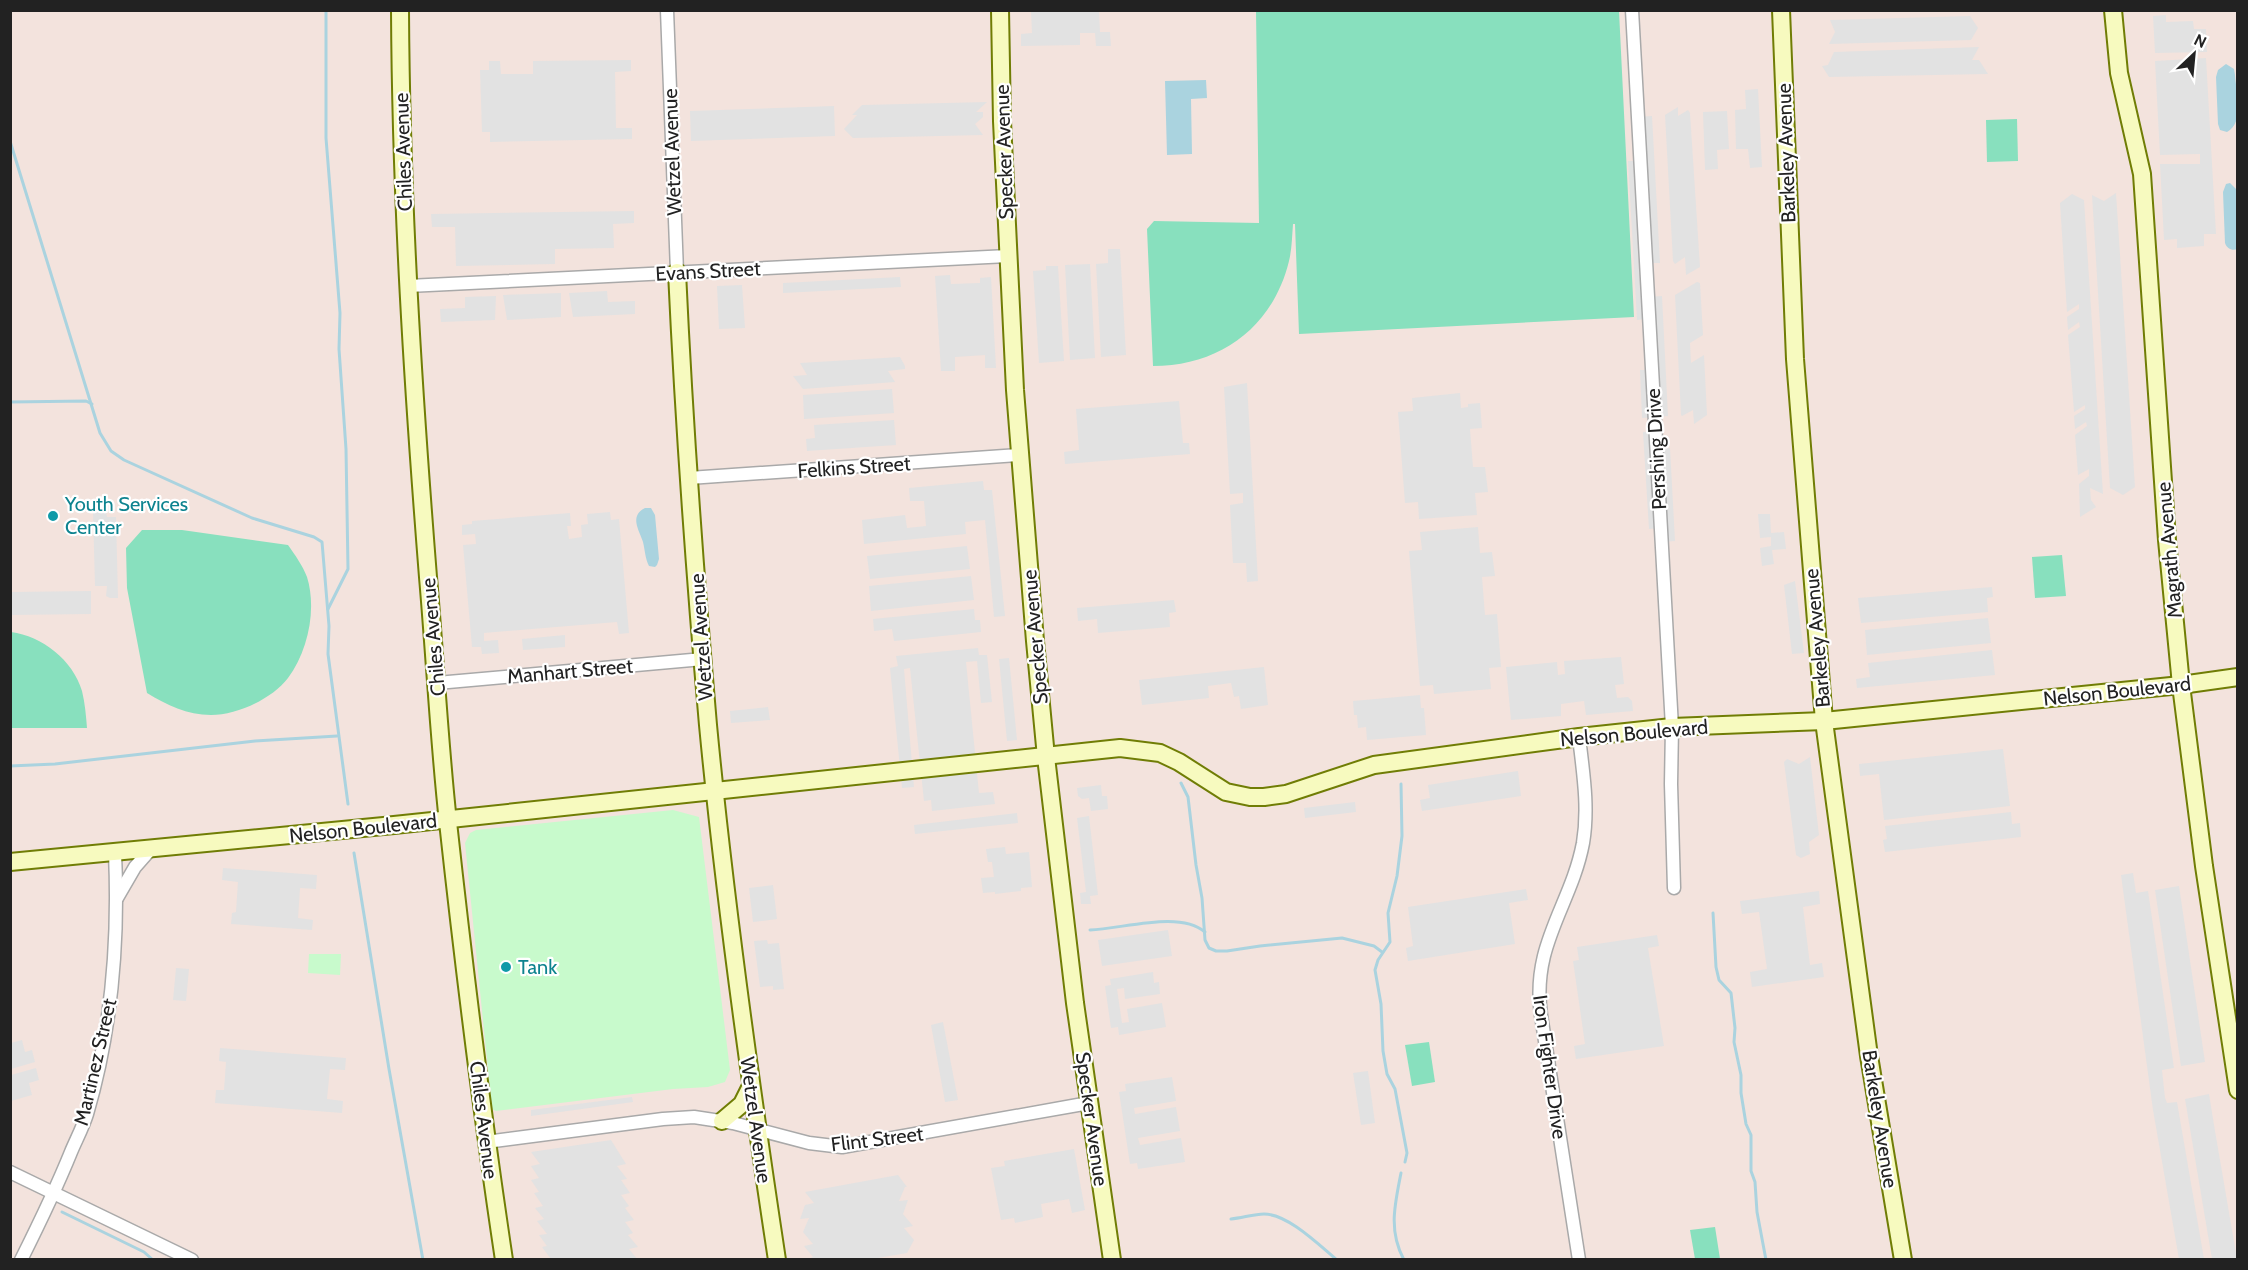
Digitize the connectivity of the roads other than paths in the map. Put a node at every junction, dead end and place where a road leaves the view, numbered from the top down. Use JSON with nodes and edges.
{"nodes":[{"id":1,"x":400,"y":10,"type":"edge"},
{"id":2,"x":667,"y":10,"type":"edge"},
{"id":3,"x":1000,"y":10,"type":"edge"},
{"id":4,"x":1632,"y":10,"type":"edge"},
{"id":5,"x":1781,"y":10,"type":"edge"},
{"id":6,"x":2113,"y":10,"type":"edge"},
{"id":7,"x":1008,"y":256,"type":"junction"},
{"id":8,"x":677,"y":272,"type":"junction"},
{"id":9,"x":408,"y":286,"type":"junction"},
{"id":10,"x":1019,"y":455,"type":"junction"},
{"id":11,"x":689,"y":478,"type":"junction"},
{"id":12,"x":703,"y":658,"type":"junction"},
{"id":13,"x":2238,"y":677,"type":"edge"},
{"id":14,"x":437,"y":683,"type":"junction"},
{"id":15,"x":2181,"y":685,"type":"junction"},
{"id":16,"x":1824,"y":722,"type":"junction"},
{"id":17,"x":1672,"y":727,"type":"junction"},
{"id":18,"x":1579,"y":737,"type":"junction"},
{"id":19,"x":1046,"y":757,"type":"junction"},
{"id":20,"x":716,"y":792,"type":"junction"},
{"id":21,"x":448,"y":819,"type":"junction"},
{"id":22,"x":150,"y":850,"type":"junction"},
{"id":23,"x":115,"y":853,"type":"junction"},
{"id":24,"x":10,"y":862,"type":"edge"},
{"id":25,"x":1674,"y":888,"type":"dead end"},
{"id":26,"x":117,"y":899,"type":"junction"},
{"id":27,"x":751,"y":1086,"type":"junction"},
{"id":28,"x":2238,"y":1090,"type":"edge"},
{"id":29,"x":1089,"y":1103,"type":"junction"},
{"id":30,"x":722,"y":1121,"type":"junction"},
{"id":31,"x":757,"y":1129,"type":"junction"},
{"id":32,"x":486,"y":1142,"type":"junction"},
{"id":33,"x":10,"y":1172,"type":"edge"},
{"id":34,"x":54,"y":1193,"type":"junction"},
{"id":35,"x":21,"y":1260,"type":"edge"},
{"id":36,"x":192,"y":1260,"type":"edge"},
{"id":37,"x":504,"y":1260,"type":"edge"},
{"id":38,"x":777,"y":1260,"type":"edge"},
{"id":39,"x":1112,"y":1260,"type":"edge"},
{"id":40,"x":1578,"y":1260,"type":"edge"},
{"id":41,"x":1903,"y":1260,"type":"edge"}],
"edges":[{"from":1,"to":9,"type":"street","name":"Chiles Avenue"},
{"from":2,"to":8,"type":"street","name":"Wetzel Avenue"},
{"from":3,"to":7,"type":"street","name":"Specker Avenue"},
{"from":4,"to":17,"type":"street","name":"Pershing Drive"},
{"from":5,"to":16,"type":"street","name":"Barkeley Avenue"},
{"from":6,"to":15,"type":"street","name":"Magrath Avenue"},
{"from":7,"to":8,"type":"street","name":"Evans Street"},
{"from":7,"to":10,"type":"street","name":"Specker Avenue"},
{"from":8,"to":9,"type":"street","name":"Evans Street"},
{"from":8,"to":11,"type":"street","name":"Wetzel Avenue"},
{"from":9,"to":14,"type":"street","name":"Chiles Avenue"},
{"from":10,"to":11,"type":"street","name":"Felkins Street"},
{"from":10,"to":19,"type":"street","name":"Specker Avenue"},
{"from":11,"to":12,"type":"street","name":"Wetzel Avenue"},
{"from":12,"to":14,"type":"street","name":"Manhart Street"},
{"from":12,"to":20,"type":"street","name":"Wetzel Avenue"},
{"from":13,"to":15,"type":"street","name":"Nelson Boulevard"},
{"from":14,"to":21,"type":"street","name":"Chiles Avenue"},
{"from":15,"to":16,"type":"street","name":"Nelson Boulevard"},
{"from":15,"to":28,"type":"street","name":"Magrath Avenue"},
{"from":16,"to":17,"type":"street","name":"Nelson Boulevard"},
{"from":16,"to":41,"type":"street","name":"Barkeley Avenue"},
{"from":17,"to":18,"type":"street","name":"Nelson Boulevard"},
{"from":17,"to":25,"type":"street","name":"Pershing Drive"},
{"from":18,"to":19,"type":"street","name":"Nelson Boulevard"},
{"from":18,"to":40,"type":"street","name":"Iron Fighter Drive"},
{"from":19,"to":20,"type":"street","name":"Nelson Boulevard"},
{"from":19,"to":29,"type":"street","name":"Specker Avenue"},
{"from":20,"to":21,"type":"street","name":"Nelson Boulevard"},
{"from":20,"to":27,"type":"street","name":"Wetzel Avenue"},
{"from":21,"to":22,"type":"street","name":"Nelson Boulevard"},
{"from":21,"to":32,"type":"street","name":"Chiles Avenue"},
{"from":22,"to":23,"type":"street","name":"Nelson Boulevard"},
{"from":22,"to":26,"type":"street"},
{"from":23,"to":24,"type":"street","name":"Nelson Boulevard"},
{"from":23,"to":26,"type":"street","name":"Martinez Street"},
{"from":26,"to":34,"type":"street","name":"Martinez Street"},
{"from":27,"to":30,"type":"street"},
{"from":27,"to":31,"type":"street","name":"Wetzel Avenue"},
{"from":29,"to":31,"type":"street","name":"Flint Street"},
{"from":29,"to":39,"type":"street","name":"Specker Avenue"},
{"from":30,"to":31,"type":"street","name":"Flint Street"},
{"from":30,"to":32,"type":"street","name":"Flint Street"},
{"from":31,"to":38,"type":"street","name":"Wetzel Avenue"},
{"from":32,"to":37,"type":"street","name":"Chiles Avenue"},
{"from":33,"to":34,"type":"street"},
{"from":34,"to":35,"type":"street","name":"Martinez Street"},
{"from":34,"to":36,"type":"street"}]}
